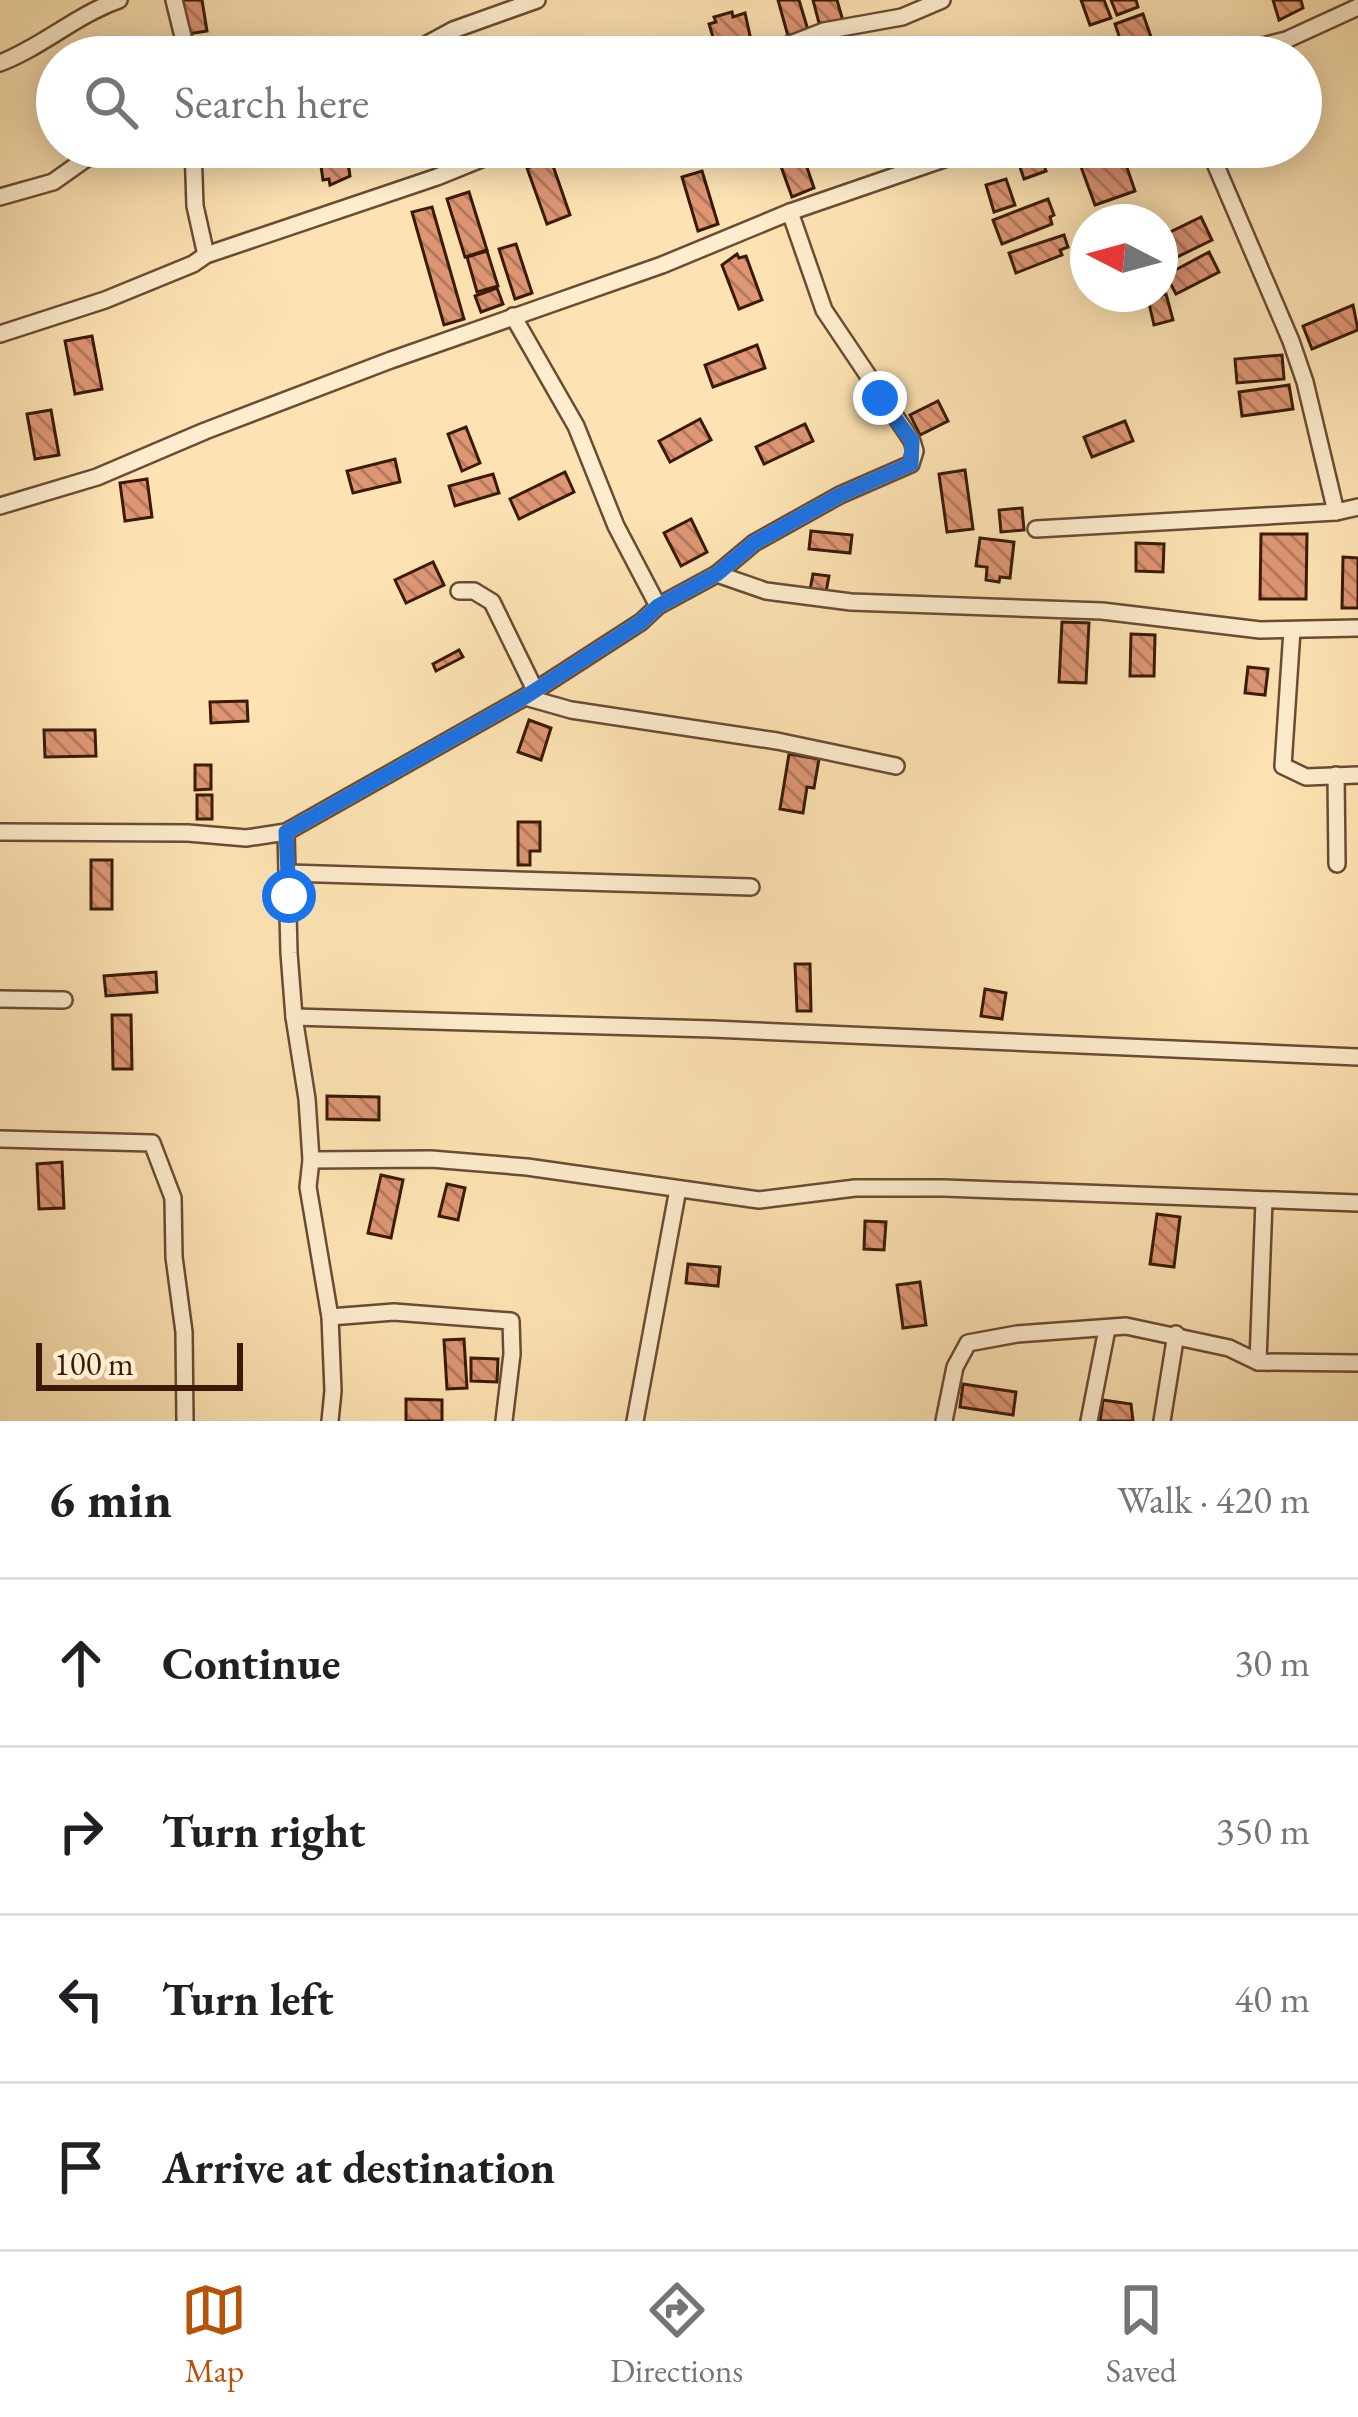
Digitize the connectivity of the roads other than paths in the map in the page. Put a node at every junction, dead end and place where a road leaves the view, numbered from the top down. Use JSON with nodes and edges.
{"nodes":[{"id":1,"x":118,"y":0,"type":"edge"},
{"id":2,"x":174,"y":0,"type":"edge"},
{"id":3,"x":537,"y":0,"type":"edge"},
{"id":4,"x":942,"y":0,"type":"edge"},
{"id":5,"x":1358,"y":7,"type":"edge"},
{"id":6,"x":54,"y":36,"type":"edge"},
{"id":7,"x":183,"y":36,"type":"edge"},
{"id":8,"x":442,"y":36,"type":"edge"},
{"id":9,"x":811,"y":36,"type":"edge"},
{"id":10,"x":1295,"y":36,"type":"edge"},
{"id":11,"x":36,"y":47,"type":"edge"},
{"id":12,"x":0,"y":63,"type":"edge"},
{"id":13,"x":73,"y":168,"type":"edge"},
{"id":14,"x":194,"y":168,"type":"edge"},
{"id":15,"x":459,"y":168,"type":"edge"},
{"id":16,"x":918,"y":168,"type":"edge"},
{"id":17,"x":1217,"y":168,"type":"edge"},
{"id":18,"x":0,"y":196,"type":"edge"},
{"id":19,"x":790,"y":212,"type":"junction"},
{"id":20,"x":206,"y":255,"type":"junction"},
{"id":21,"x":513,"y":316,"type":"junction"},
{"id":22,"x":0,"y":334,"type":"edge"},
{"id":23,"x":0,"y":506,"type":"edge"},
{"id":24,"x":1358,"y":507,"type":"edge"},
{"id":25,"x":1336,"y":512,"type":"junction"},
{"id":26,"x":1036,"y":529,"type":"dead end"},
{"id":27,"x":717,"y":574,"type":"junction"},
{"id":28,"x":459,"y":591,"type":"dead end"},
{"id":29,"x":658,"y":606,"type":"junction"},
{"id":30,"x":1358,"y":628,"type":"edge"},
{"id":31,"x":1292,"y":630,"type":"junction"},
{"id":32,"x":530,"y":693,"type":"junction"},
{"id":33,"x":896,"y":766,"type":"dead end"},
{"id":34,"x":1336,"y":775,"type":"junction"},
{"id":35,"x":1358,"y":775,"type":"edge"},
{"id":36,"x":0,"y":832,"type":"edge"},
{"id":37,"x":286,"y":832,"type":"junction"},
{"id":38,"x":1337,"y":864,"type":"dead end"},
{"id":39,"x":288,"y":874,"type":"junction"},
{"id":40,"x":751,"y":887,"type":"dead end"},
{"id":41,"x":0,"y":999,"type":"edge"},
{"id":42,"x":64,"y":1000,"type":"dead end"},
{"id":43,"x":294,"y":1017,"type":"junction"},
{"id":44,"x":1358,"y":1057,"type":"edge"},
{"id":45,"x":0,"y":1139,"type":"edge"},
{"id":46,"x":311,"y":1160,"type":"junction"},
{"id":47,"x":678,"y":1189,"type":"junction"},
{"id":48,"x":1264,"y":1202,"type":"junction"},
{"id":49,"x":1358,"y":1203,"type":"edge"},
{"id":50,"x":330,"y":1316,"type":"junction"},
{"id":51,"x":1107,"y":1329,"type":"junction"},
{"id":52,"x":1176,"y":1334,"type":"junction"},
{"id":53,"x":1258,"y":1362,"type":"junction"},
{"id":54,"x":1358,"y":1363,"type":"edge"},
{"id":55,"x":185,"y":1421,"type":"edge"},
{"id":56,"x":330,"y":1421,"type":"edge"},
{"id":57,"x":504,"y":1421,"type":"edge"},
{"id":58,"x":635,"y":1421,"type":"edge"},
{"id":59,"x":944,"y":1421,"type":"edge"},
{"id":60,"x":1089,"y":1421,"type":"edge"},
{"id":61,"x":1162,"y":1421,"type":"edge"}],
"edges":[{"from":1,"to":6,"type":"street"},
{"from":2,"to":7,"type":"street"},
{"from":3,"to":8,"type":"street"},
{"from":4,"to":9,"type":"street"},
{"from":5,"to":10,"type":"street"},
{"from":11,"to":12,"type":"street"},
{"from":13,"to":18,"type":"street"},
{"from":14,"to":20,"type":"street"},
{"from":15,"to":20,"type":"street"},
{"from":16,"to":19,"type":"street"},
{"from":17,"to":25,"type":"street"},
{"from":19,"to":21,"type":"street"},
{"from":19,"to":27,"type":"street"},
{"from":20,"to":22,"type":"street"},
{"from":21,"to":23,"type":"street"},
{"from":21,"to":29,"type":"street"},
{"from":24,"to":25,"type":"street"},
{"from":25,"to":26,"type":"street"},
{"from":27,"to":29,"type":"street"},
{"from":27,"to":31,"type":"street"},
{"from":28,"to":32,"type":"street"},
{"from":29,"to":32,"type":"street"},
{"from":30,"to":31,"type":"street"},
{"from":31,"to":34,"type":"street"},
{"from":32,"to":33,"type":"street"},
{"from":32,"to":37,"type":"street"},
{"from":34,"to":35,"type":"street"},
{"from":34,"to":38,"type":"street"},
{"from":36,"to":37,"type":"street"},
{"from":37,"to":39,"type":"street"},
{"from":39,"to":40,"type":"street"},
{"from":39,"to":43,"type":"street"},
{"from":41,"to":42,"type":"street"},
{"from":43,"to":44,"type":"street"},
{"from":43,"to":46,"type":"street"},
{"from":45,"to":55,"type":"street"},
{"from":46,"to":47,"type":"street"},
{"from":46,"to":50,"type":"street"},
{"from":47,"to":48,"type":"street"},
{"from":47,"to":58,"type":"street"},
{"from":48,"to":49,"type":"street"},
{"from":48,"to":53,"type":"street"},
{"from":50,"to":56,"type":"street"},
{"from":50,"to":57,"type":"street"},
{"from":51,"to":52,"type":"street"},
{"from":51,"to":59,"type":"street"},
{"from":51,"to":60,"type":"street"},
{"from":52,"to":53,"type":"street"},
{"from":52,"to":61,"type":"street"},
{"from":53,"to":54,"type":"street"}]}
